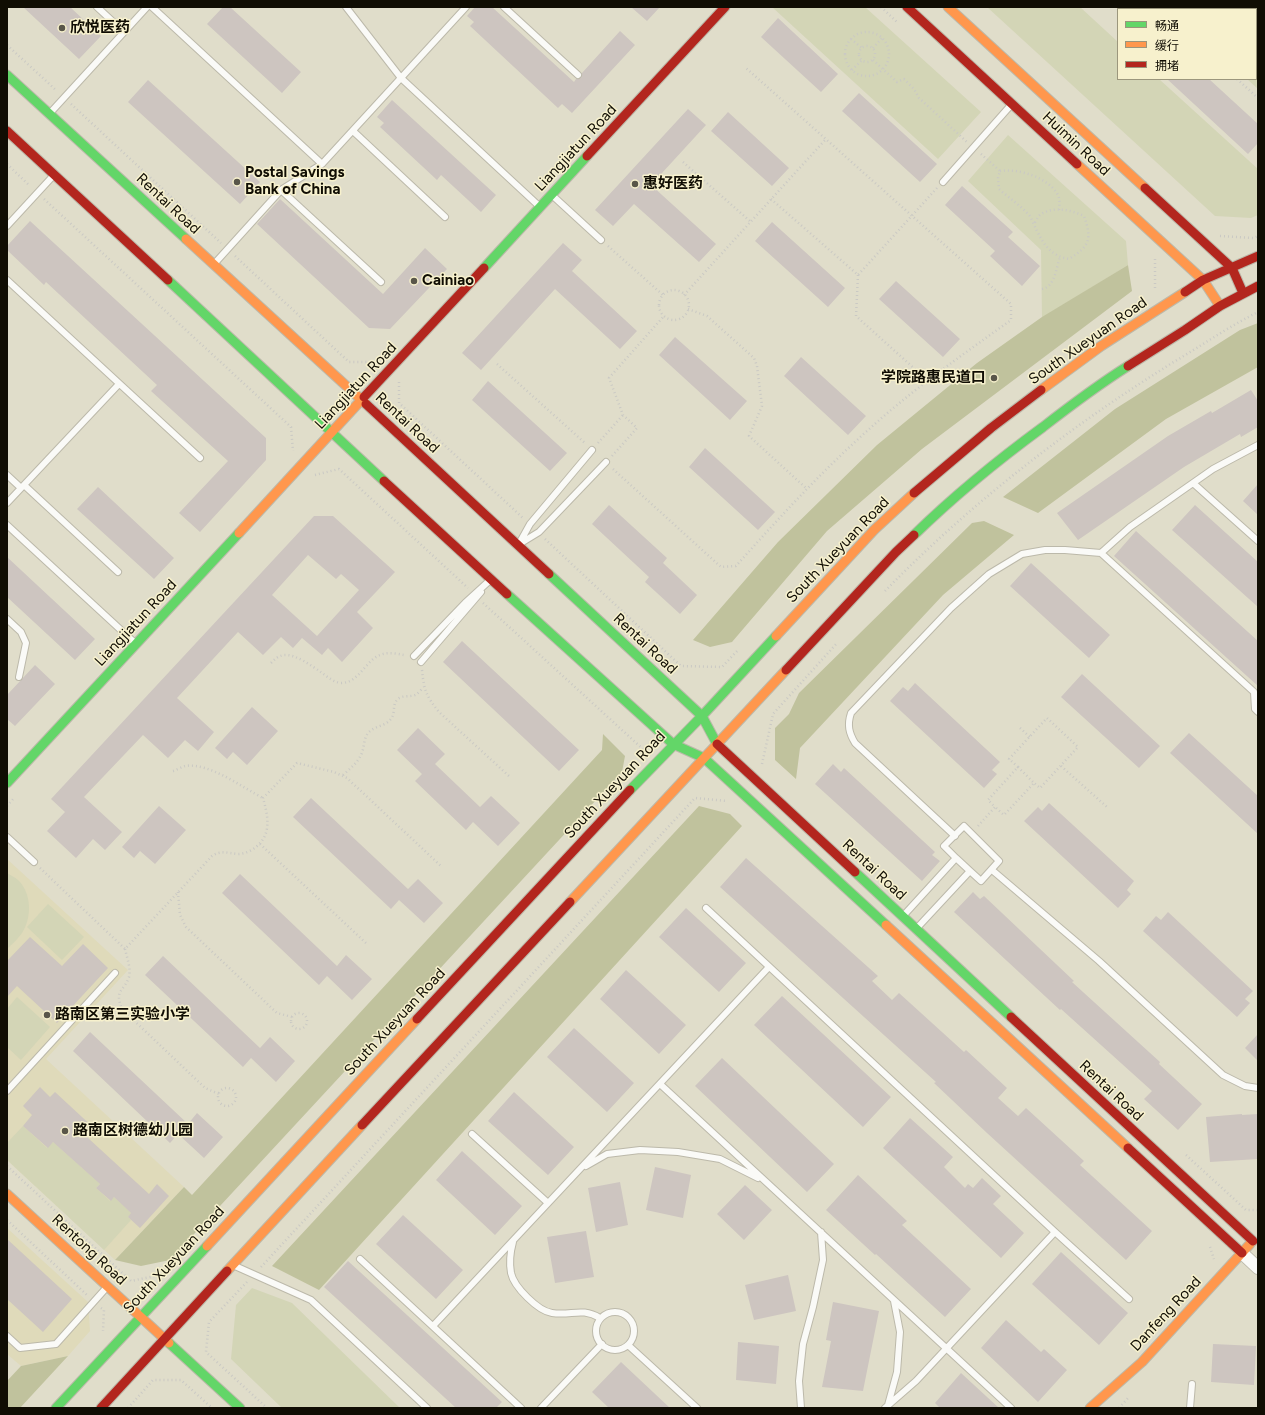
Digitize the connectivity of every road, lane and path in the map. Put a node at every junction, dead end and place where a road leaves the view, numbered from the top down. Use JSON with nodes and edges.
{"nodes":[{"id":1,"x":97,"y":7,"type":"edge"},
{"id":2,"x":147,"y":7,"type":"edge"},
{"id":3,"x":152,"y":7,"type":"edge"},
{"id":4,"x":346,"y":7,"type":"edge"},
{"id":5,"x":466,"y":7,"type":"edge"},
{"id":6,"x":504,"y":7,"type":"edge"},
{"id":7,"x":725,"y":7,"type":"edge"},
{"id":8,"x":908,"y":7,"type":"edge"},
{"id":9,"x":948,"y":7,"type":"edge"},
{"id":10,"x":124,"y":32,"type":"junction"},
{"id":11,"x":851,"y":38,"type":"junction"},
{"id":12,"x":882,"y":38,"type":"junction"},
{"id":13,"x":7,"y":45,"type":"edge"},
{"id":14,"x":862,"y":48,"type":"junction"},
{"id":15,"x":873,"y":48,"type":"junction"},
{"id":16,"x":862,"y":60,"type":"junction"},
{"id":17,"x":873,"y":60,"type":"junction"},
{"id":18,"x":746,"y":68,"type":"dead end"},
{"id":19,"x":852,"y":70,"type":"junction"},
{"id":20,"x":883,"y":70,"type":"junction"},
{"id":21,"x":7,"y":75,"type":"edge"},
{"id":22,"x":578,"y":75,"type":"dead end"},
{"id":23,"x":401,"y":78,"type":"junction"},
{"id":24,"x":1238,"y":80,"type":"edge"},
{"id":25,"x":64,"y":98,"type":"junction"},
{"id":26,"x":1258,"y":98,"type":"edge"},
{"id":27,"x":1012,"y":104,"type":"junction"},
{"id":28,"x":49,"y":114,"type":"junction"},
{"id":29,"x":353,"y":130,"type":"junction"},
{"id":30,"x":7,"y":131,"type":"edge"},
{"id":31,"x":826,"y":139,"type":"junction"},
{"id":32,"x":973,"y":147,"type":"junction"},
{"id":33,"x":683,"y":162,"type":"dead end"},
{"id":34,"x":7,"y":164,"type":"edge"},
{"id":35,"x":322,"y":164,"type":"junction"},
{"id":36,"x":1000,"y":171,"type":"junction"},
{"id":37,"x":54,"y":175,"type":"junction"},
{"id":38,"x":942,"y":182,"type":"joint"},
{"id":39,"x":281,"y":190,"type":"junction"},
{"id":40,"x":38,"y":193,"type":"junction"},
{"id":41,"x":552,"y":195,"type":"junction"},
{"id":42,"x":771,"y":199,"type":"junction"},
{"id":43,"x":541,"y":207,"type":"junction"},
{"id":44,"x":1060,"y":210,"type":"junction"},
{"id":45,"x":912,"y":215,"type":"junction"},
{"id":46,"x":445,"y":217,"type":"dead end"},
{"id":47,"x":751,"y":222,"type":"junction"},
{"id":48,"x":1034,"y":224,"type":"junction"},
{"id":49,"x":7,"y":226,"type":"edge"},
{"id":50,"x":1219,"y":236,"type":"dead end"},
{"id":51,"x":1258,"y":236,"type":"edge"},
{"id":52,"x":602,"y":240,"type":"joint"},
{"id":53,"x":227,"y":249,"type":"junction"},
{"id":54,"x":1258,"y":256,"type":"edge"},
{"id":55,"x":1060,"y":257,"type":"junction"},
{"id":56,"x":1156,"y":260,"type":"dead end"},
{"id":57,"x":214,"y":264,"type":"junction"},
{"id":58,"x":1232,"y":268,"type":"junction"},
{"id":59,"x":858,"y":275,"type":"junction"},
{"id":60,"x":7,"y":280,"type":"edge"},
{"id":61,"x":1203,"y":280,"type":"junction"},
{"id":62,"x":381,"y":282,"type":"dead end"},
{"id":63,"x":1258,"y":286,"type":"edge"},
{"id":64,"x":1042,"y":289,"type":"dead end"},
{"id":65,"x":1155,"y":292,"type":"dead end"},
{"id":66,"x":1243,"y":293,"type":"junction"},
{"id":67,"x":663,"y":295,"type":"junction"},
{"id":68,"x":684,"y":295,"type":"junction"},
{"id":69,"x":1220,"y":306,"type":"junction"},
{"id":70,"x":688,"y":309,"type":"junction"},
{"id":71,"x":1258,"y":312,"type":"edge"},
{"id":72,"x":664,"y":316,"type":"junction"},
{"id":73,"x":379,"y":362,"type":"dead end"},
{"id":74,"x":497,"y":364,"type":"dead end"},
{"id":75,"x":927,"y":380,"type":"junction"},
{"id":76,"x":399,"y":381,"type":"dead end"},
{"id":77,"x":119,"y":384,"type":"junction"},
{"id":78,"x":362,"y":400,"type":"junction"},
{"id":79,"x":623,"y":416,"type":"junction"},
{"id":80,"x":332,"y":432,"type":"junction"},
{"id":81,"x":1258,"y":445,"type":"edge"},
{"id":82,"x":592,"y":450,"type":"junction"},
{"id":83,"x":293,"y":453,"type":"dead end"},
{"id":84,"x":200,"y":458,"type":"dead end"},
{"id":85,"x":606,"y":462,"type":"junction"},
{"id":86,"x":315,"y":474,"type":"dead end"},
{"id":87,"x":7,"y":475,"type":"edge"},
{"id":88,"x":1193,"y":483,"type":"junction"},
{"id":89,"x":22,"y":486,"type":"junction"},
{"id":90,"x":807,"y":489,"type":"junction"},
{"id":91,"x":7,"y":503,"type":"edge"},
{"id":92,"x":530,"y":524,"type":"junction"},
{"id":93,"x":7,"y":525,"type":"edge"},
{"id":94,"x":539,"y":532,"type":"junction"},
{"id":95,"x":1258,"y":541,"type":"edge"},
{"id":96,"x":518,"y":545,"type":"junction"},
{"id":97,"x":1101,"y":553,"type":"junction"},
{"id":98,"x":118,"y":572,"type":"dead end"},
{"id":99,"x":491,"y":580,"type":"junction"},
{"id":100,"x":884,"y":592,"type":"dead end"},
{"id":101,"x":476,"y":596,"type":"junction"},
{"id":102,"x":7,"y":619,"type":"edge"},
{"id":103,"x":842,"y":638,"type":"dead end"},
{"id":104,"x":136,"y":644,"type":"junction"},
{"id":105,"x":743,"y":644,"type":"dead end"},
{"id":106,"x":414,"y":656,"type":"joint"},
{"id":107,"x":421,"y":662,"type":"joint"},
{"id":108,"x":271,"y":663,"type":"dead end"},
{"id":109,"x":18,"y":677,"type":"dead end"},
{"id":110,"x":423,"y":687,"type":"junction"},
{"id":111,"x":1258,"y":712,"type":"edge"},
{"id":112,"x":702,"y":716,"type":"junction"},
{"id":113,"x":1020,"y":728,"type":"dead end"},
{"id":114,"x":1030,"y":737,"type":"junction"},
{"id":115,"x":673,"y":744,"type":"junction"},
{"id":116,"x":717,"y":744,"type":"junction"},
{"id":117,"x":645,"y":752,"type":"dead end"},
{"id":118,"x":704,"y":758,"type":"junction"},
{"id":119,"x":762,"y":764,"type":"dead end"},
{"id":120,"x":1061,"y":766,"type":"junction"},
{"id":121,"x":1018,"y":768,"type":"junction"},
{"id":122,"x":173,"y":771,"type":"dead end"},
{"id":123,"x":343,"y":776,"type":"junction"},
{"id":124,"x":510,"y":778,"type":"dead end"},
{"id":125,"x":7,"y":783,"type":"edge"},
{"id":126,"x":1034,"y":783,"type":"junction"},
{"id":127,"x":264,"y":798,"type":"junction"},
{"id":128,"x":733,"y":806,"type":"dead end"},
{"id":129,"x":995,"y":807,"type":"junction"},
{"id":130,"x":1107,"y":807,"type":"dead end"},
{"id":131,"x":971,"y":834,"type":"junction"},
{"id":132,"x":954,"y":836,"type":"junction"},
{"id":133,"x":7,"y":837,"type":"edge"},
{"id":134,"x":260,"y":844,"type":"junction"},
{"id":135,"x":956,"y":858,"type":"junction"},
{"id":136,"x":34,"y":862,"type":"joint"},
{"id":137,"x":442,"y":867,"type":"dead end"},
{"id":138,"x":992,"y":870,"type":"junction"},
{"id":139,"x":970,"y":871,"type":"junction"},
{"id":140,"x":178,"y":892,"type":"junction"},
{"id":141,"x":706,"y":908,"type":"dead end"},
{"id":142,"x":903,"y":916,"type":"junction"},
{"id":143,"x":916,"y":929,"type":"junction"},
{"id":144,"x":366,"y":943,"type":"dead end"},
{"id":145,"x":125,"y":949,"type":"junction"},
{"id":146,"x":769,"y":967,"type":"junction"},
{"id":147,"x":114,"y":973,"type":"dead end"},
{"id":148,"x":292,"y":1017,"type":"junction"},
{"id":149,"x":660,"y":1084,"type":"junction"},
{"id":150,"x":1258,"y":1088,"type":"edge"},
{"id":151,"x":7,"y":1091,"type":"edge"},
{"id":152,"x":219,"y":1094,"type":"junction"},
{"id":153,"x":472,"y":1134,"type":"dead end"},
{"id":154,"x":7,"y":1166,"type":"edge"},
{"id":155,"x":581,"y":1168,"type":"junction"},
{"id":156,"x":766,"y":1181,"type":"junction"},
{"id":157,"x":7,"y":1194,"type":"edge"},
{"id":158,"x":548,"y":1203,"type":"junction"},
{"id":159,"x":7,"y":1220,"type":"edge"},
{"id":160,"x":821,"y":1232,"type":"junction"},
{"id":161,"x":1055,"y":1232,"type":"junction"},
{"id":162,"x":513,"y":1241,"type":"junction"},
{"id":163,"x":1256,"y":1241,"type":"edge"},
{"id":164,"x":1205,"y":1242,"type":"dead end"},
{"id":165,"x":1242,"y":1253,"type":"junction"},
{"id":166,"x":360,"y":1259,"type":"dead end"},
{"id":167,"x":1215,"y":1261,"type":"dead end"},
{"id":168,"x":232,"y":1265,"type":"junction"},
{"id":169,"x":1258,"y":1268,"type":"edge"},
{"id":170,"x":254,"y":1274,"type":"junction"},
{"id":171,"x":156,"y":1275,"type":"dead end"},
{"id":172,"x":108,"y":1286,"type":"junction"},
{"id":173,"x":1129,"y":1299,"type":"dead end"},
{"id":174,"x":894,"y":1300,"type":"junction"},
{"id":175,"x":94,"y":1301,"type":"junction"},
{"id":176,"x":140,"y":1316,"type":"junction"},
{"id":177,"x":600,"y":1318,"type":"junction"},
{"id":178,"x":433,"y":1326,"type":"junction"},
{"id":179,"x":7,"y":1336,"type":"edge"},
{"id":180,"x":103,"y":1336,"type":"dead end"},
{"id":181,"x":164,"y":1338,"type":"junction"},
{"id":182,"x":602,"y":1344,"type":"junction"},
{"id":183,"x":628,"y":1345,"type":"junction"},
{"id":184,"x":946,"y":1349,"type":"junction"},
{"id":185,"x":1192,"y":1384,"type":"dead end"},
{"id":186,"x":886,"y":1407,"type":"edge"},
{"id":187,"x":56,"y":1408,"type":"edge"},
{"id":188,"x":101,"y":1408,"type":"edge"},
{"id":189,"x":128,"y":1408,"type":"edge"},
{"id":190,"x":212,"y":1408,"type":"edge"},
{"id":191,"x":240,"y":1408,"type":"edge"},
{"id":192,"x":266,"y":1408,"type":"edge"},
{"id":193,"x":427,"y":1408,"type":"edge"},
{"id":194,"x":521,"y":1408,"type":"edge"},
{"id":195,"x":541,"y":1408,"type":"edge"},
{"id":196,"x":697,"y":1408,"type":"edge"},
{"id":197,"x":801,"y":1408,"type":"edge"},
{"id":198,"x":1011,"y":1408,"type":"edge"},
{"id":199,"x":1090,"y":1408,"type":"edge"},
{"id":200,"x":1190,"y":1408,"type":"edge"}],
"edges":[{"from":1,"to":10,"type":"lane"},
{"from":2,"to":10,"type":"lane"},
{"from":3,"to":35,"type":"lane"},
{"from":4,"to":23,"type":"lane"},
{"from":5,"to":23,"type":"lane"},
{"from":6,"to":22,"type":"lane"},
{"from":7,"to":41,"type":"main road","name":"Liangjiatun Road"},
{"from":8,"to":27,"type":"main road","name":"Huimin Road"},
{"from":9,"to":58,"type":"main road","name":"Huimin Road"},
{"from":10,"to":25,"type":"lane"},
{"from":11,"to":12,"type":"path"},
{"from":11,"to":14,"type":"path"},
{"from":11,"to":19,"type":"path"},
{"from":12,"to":15,"type":"path"},
{"from":12,"to":20,"type":"path"},
{"from":13,"to":25,"type":"path"},
{"from":14,"to":15,"type":"path"},
{"from":14,"to":16,"type":"path"},
{"from":15,"to":17,"type":"path"},
{"from":16,"to":17,"type":"path"},
{"from":16,"to":19,"type":"path"},
{"from":17,"to":20,"type":"path"},
{"from":18,"to":31,"type":"path"},
{"from":19,"to":20,"type":"path"},
{"from":20,"to":32,"type":"path"},
{"from":21,"to":28,"type":"main road","name":"Rentai Road"},
{"from":23,"to":29,"type":"lane"},
{"from":23,"to":43,"type":"lane"},
{"from":24,"to":26,"type":"path"},
{"from":25,"to":28,"type":"lane"},
{"from":25,"to":53,"type":"path"},
{"from":27,"to":32,"type":"lane"},
{"from":27,"to":61,"type":"main road","name":"Huimin Road"},
{"from":28,"to":57,"type":"main road","name":"Rentai Road"},
{"from":29,"to":35,"type":"lane"},
{"from":29,"to":46,"type":"lane"},
{"from":30,"to":37,"type":"main road","name":"Rentai Road"},
{"from":31,"to":42,"type":"path"},
{"from":31,"to":45,"type":"path"},
{"from":32,"to":36,"type":"path"},
{"from":32,"to":38,"type":"lane"},
{"from":33,"to":47,"type":"path"},
{"from":34,"to":40,"type":"path"},
{"from":35,"to":39,"type":"lane"},
{"from":36,"to":44,"type":"path"},
{"from":36,"to":48,"type":"path"},
{"from":37,"to":40,"type":"lane"},
{"from":37,"to":80,"type":"main road","name":"Rentai Road"},
{"from":38,"to":45,"type":"path"},
{"from":39,"to":53,"type":"lane"},
{"from":39,"to":62,"type":"lane"},
{"from":40,"to":49,"type":"lane"},
{"from":40,"to":83,"type":"path"},
{"from":41,"to":43,"type":"main road","name":"Liangjiatun Road"},
{"from":41,"to":52,"type":"lane"},
{"from":42,"to":47,"type":"path"},
{"from":42,"to":59,"type":"path"},
{"from":43,"to":78,"type":"main road","name":"Liangjiatun Road"},
{"from":44,"to":48,"type":"path"},
{"from":44,"to":55,"type":"path"},
{"from":45,"to":59,"type":"path"},
{"from":45,"to":75,"type":"path"},
{"from":47,"to":68,"type":"path"},
{"from":48,"to":55,"type":"path"},
{"from":50,"to":51,"type":"path"},
{"from":52,"to":67,"type":"path"},
{"from":53,"to":57,"type":"lane"},
{"from":53,"to":73,"type":"path"},
{"from":54,"to":58,"type":"main road","name":"South Xueyuan Road"},
{"from":55,"to":64,"type":"path"},
{"from":56,"to":65,"type":"path"},
{"from":57,"to":78,"type":"main road","name":"Rentai Road"},
{"from":58,"to":61,"type":"main road","name":"South Xueyuan Road"},
{"from":58,"to":66,"type":"main road","name":"Huimin Road"},
{"from":59,"to":75,"type":"path"},
{"from":60,"to":77,"type":"lane"},
{"from":61,"to":69,"type":"main road","name":"Huimin Road"},
{"from":61,"to":112,"type":"main road","name":"South Xueyuan Road"},
{"from":63,"to":66,"type":"main road"},
{"from":66,"to":69,"type":"main road"},
{"from":67,"to":68,"type":"path"},
{"from":67,"to":72,"type":"path"},
{"from":68,"to":70,"type":"path"},
{"from":69,"to":116,"type":"main road"},
{"from":70,"to":72,"type":"path"},
{"from":70,"to":90,"type":"path"},
{"from":71,"to":100,"type":"path"},
{"from":72,"to":79,"type":"path"},
{"from":74,"to":82,"type":"path"},
{"from":75,"to":90,"type":"path"},
{"from":76,"to":92,"type":"path"},
{"from":77,"to":84,"type":"lane"},
{"from":77,"to":89,"type":"lane"},
{"from":78,"to":80,"type":"main road","name":"Liangjiatun Road"},
{"from":78,"to":96,"type":"main road","name":"Rentai Road"},
{"from":79,"to":82,"type":"path"},
{"from":79,"to":85,"type":"path"},
{"from":80,"to":99,"type":"main road","name":"Rentai Road"},
{"from":80,"to":104,"type":"main road","name":"Liangjiatun Road"},
{"from":81,"to":88,"type":"lane"},
{"from":82,"to":92,"type":"lane"},
{"from":85,"to":90,"type":"path"},
{"from":85,"to":94,"type":"lane"},
{"from":86,"to":101,"type":"path"},
{"from":87,"to":89,"type":"lane"},
{"from":88,"to":95,"type":"lane"},
{"from":88,"to":97,"type":"lane"},
{"from":89,"to":91,"type":"lane"},
{"from":89,"to":98,"type":"lane"},
{"from":92,"to":96,"type":"lane"},
{"from":93,"to":104,"type":"lane"},
{"from":94,"to":96,"type":"lane"},
{"from":94,"to":105,"type":"path"},
{"from":96,"to":112,"type":"main road","name":"Rentai Road"},
{"from":97,"to":111,"type":"lane"},
{"from":97,"to":132,"type":"lane"},
{"from":99,"to":101,"type":"lane"},
{"from":99,"to":115,"type":"main road","name":"Rentai Road"},
{"from":101,"to":106,"type":"lane"},
{"from":101,"to":107,"type":"lane"},
{"from":101,"to":117,"type":"path"},
{"from":102,"to":109,"type":"lane"},
{"from":103,"to":119,"type":"path"},
{"from":104,"to":125,"type":"main road","name":"Liangjiatun Road"},
{"from":106,"to":108,"type":"path"},
{"from":107,"to":110,"type":"path"},
{"from":110,"to":123,"type":"path"},
{"from":110,"to":124,"type":"path"},
{"from":112,"to":115,"type":"main road","name":"South Xueyuan Road"},
{"from":112,"to":116,"type":"main road","name":"Rentai Road"},
{"from":113,"to":114,"type":"path"},
{"from":114,"to":120,"type":"path"},
{"from":114,"to":121,"type":"path"},
{"from":115,"to":118,"type":"main road","name":"Rentai Road"},
{"from":115,"to":176,"type":"main road","name":"South Xueyuan Road"},
{"from":116,"to":118,"type":"main road"},
{"from":116,"to":142,"type":"main road","name":"Rentai Road"},
{"from":118,"to":165,"type":"main road","name":"Rentai Road"},
{"from":118,"to":168,"type":"main road"},
{"from":120,"to":126,"type":"path"},
{"from":120,"to":130,"type":"path"},
{"from":121,"to":126,"type":"path"},
{"from":121,"to":129,"type":"path"},
{"from":122,"to":127,"type":"path"},
{"from":123,"to":127,"type":"path"},
{"from":123,"to":137,"type":"path"},
{"from":126,"to":129,"type":"path"},
{"from":127,"to":134,"type":"path"},
{"from":128,"to":170,"type":"path"},
{"from":129,"to":131,"type":"path"},
{"from":131,"to":132,"type":"lane"},
{"from":131,"to":138,"type":"lane"},
{"from":132,"to":135,"type":"lane"},
{"from":133,"to":136,"type":"lane"},
{"from":134,"to":140,"type":"path"},
{"from":134,"to":144,"type":"path"},
{"from":135,"to":139,"type":"lane"},
{"from":135,"to":142,"type":"lane"},
{"from":136,"to":145,"type":"path"},
{"from":138,"to":139,"type":"lane"},
{"from":138,"to":150,"type":"lane"},
{"from":139,"to":143,"type":"lane"},
{"from":140,"to":145,"type":"path"},
{"from":140,"to":148,"type":"path"},
{"from":141,"to":146,"type":"lane"},
{"from":142,"to":143,"type":"main road","name":"Rentai Road"},
{"from":143,"to":163,"type":"main road","name":"Rentai Road"},
{"from":145,"to":152,"type":"path"},
{"from":146,"to":149,"type":"lane"},
{"from":146,"to":161,"type":"lane"},
{"from":147,"to":151,"type":"lane"},
{"from":148,"to":148,"type":"path"},
{"from":149,"to":155,"type":"lane"},
{"from":149,"to":156,"type":"lane"},
{"from":152,"to":152,"type":"path"},
{"from":153,"to":158,"type":"lane"},
{"from":154,"to":171,"type":"path"},
{"from":155,"to":156,"type":"lane"},
{"from":155,"to":158,"type":"lane"},
{"from":156,"to":160,"type":"lane"},
{"from":157,"to":172,"type":"main road","name":"Rentong Road"},
{"from":158,"to":162,"type":"lane"},
{"from":159,"to":175,"type":"path"},
{"from":160,"to":174,"type":"lane"},
{"from":160,"to":197,"type":"lane"},
{"from":161,"to":173,"type":"lane"},
{"from":161,"to":184,"type":"lane"},
{"from":162,"to":177,"type":"lane"},
{"from":162,"to":178,"type":"lane"},
{"from":163,"to":165,"type":"main road","name":"Danfeng Road"},
{"from":164,"to":167,"type":"path"},
{"from":165,"to":169,"type":"street"},
{"from":165,"to":199,"type":"main road","name":"Danfeng Road"},
{"from":166,"to":178,"type":"lane"},
{"from":168,"to":170,"type":"lane"},
{"from":168,"to":181,"type":"main road"},
{"from":170,"to":192,"type":"path"},
{"from":170,"to":193,"type":"lane"},
{"from":172,"to":175,"type":"lane"},
{"from":172,"to":176,"type":"main road","name":"Rentong Road"},
{"from":174,"to":184,"type":"lane"},
{"from":174,"to":186,"type":"lane"},
{"from":175,"to":179,"type":"lane"},
{"from":175,"to":180,"type":"path"},
{"from":176,"to":181,"type":"main road","name":"Rentong Road"},
{"from":176,"to":187,"type":"main road","name":"South Xueyuan Road"},
{"from":177,"to":182,"type":"lane"},
{"from":177,"to":183,"type":"lane"},
{"from":178,"to":194,"type":"lane"},
{"from":181,"to":188,"type":"main road"},
{"from":181,"to":191,"type":"main road","name":"Rentong Road"},
{"from":182,"to":183,"type":"lane"},
{"from":182,"to":195,"type":"lane"},
{"from":183,"to":196,"type":"lane"},
{"from":184,"to":186,"type":"lane"},
{"from":184,"to":198,"type":"lane"},
{"from":185,"to":200,"type":"lane"},
{"from":189,"to":190,"type":"path"}]}
